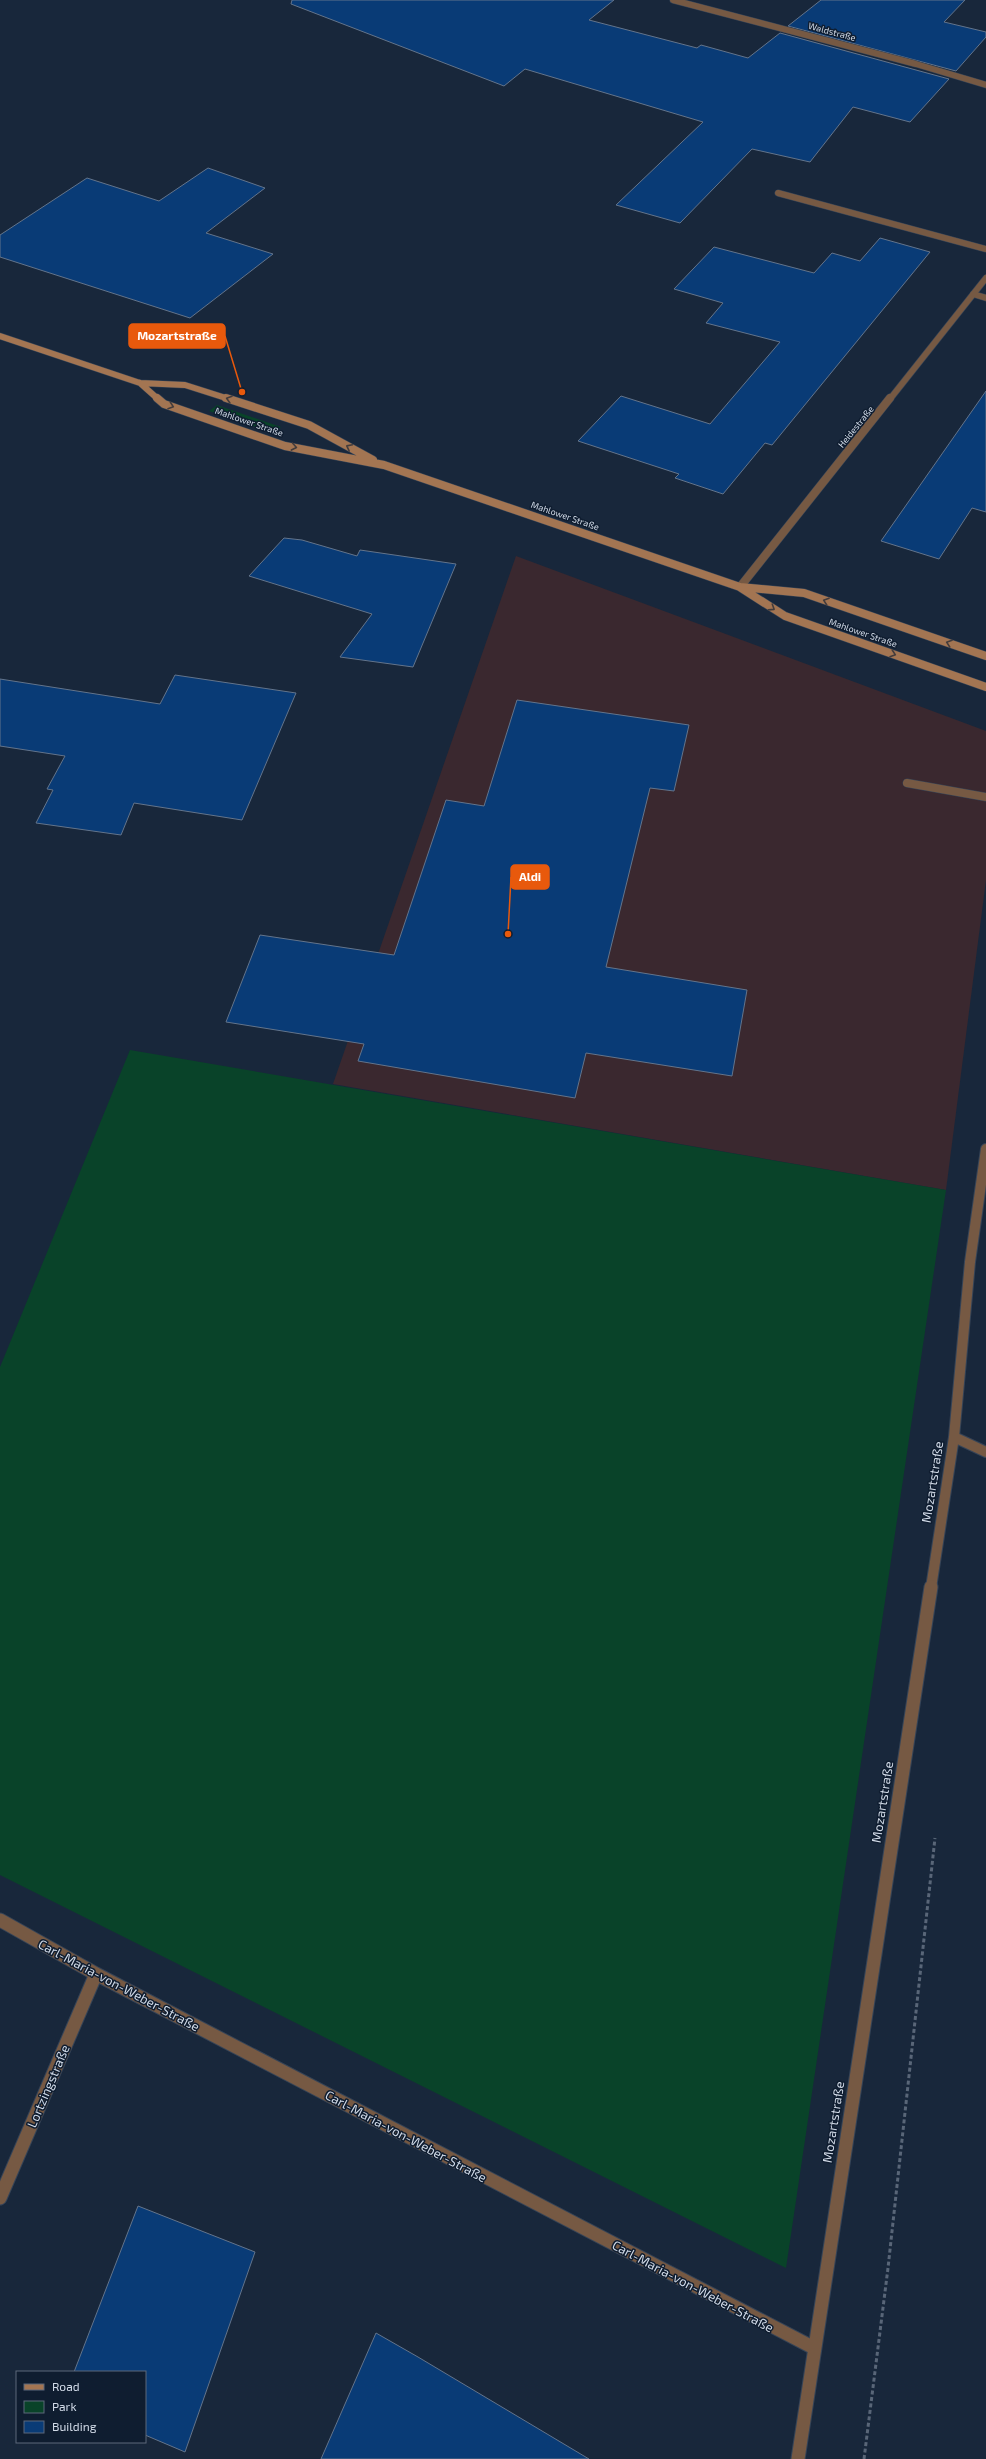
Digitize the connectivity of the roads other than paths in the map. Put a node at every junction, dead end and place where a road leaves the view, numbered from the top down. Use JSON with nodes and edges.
{"nodes":[{"id":1,"x":673,"y":0,"type":"edge"},
{"id":2,"x":986,"y":85,"type":"edge"},
{"id":3,"x":778,"y":193,"type":"dead end"},
{"id":4,"x":986,"y":249,"type":"edge"},
{"id":5,"x":986,"y":278,"type":"edge"},
{"id":6,"x":973,"y":294,"type":"junction"},
{"id":7,"x":986,"y":298,"type":"edge"},
{"id":8,"x":0,"y":336,"type":"edge"},
{"id":9,"x":140,"y":383,"type":"junction"},
{"id":10,"x":384,"y":465,"type":"junction"},
{"id":11,"x":740,"y":587,"type":"junction"},
{"id":12,"x":986,"y":656,"type":"edge"},
{"id":13,"x":986,"y":687,"type":"edge"},
{"id":14,"x":907,"y":783,"type":"dead end"},
{"id":15,"x":986,"y":797,"type":"edge"},
{"id":16,"x":986,"y":1149,"type":"edge"},
{"id":17,"x":954,"y":1437,"type":"junction"},
{"id":18,"x":986,"y":1452,"type":"edge"},
{"id":19,"x":0,"y":1920,"type":"edge"},
{"id":20,"x":96,"y":1974,"type":"junction"},
{"id":21,"x":0,"y":2198,"type":"edge"},
{"id":22,"x":814,"y":2348,"type":"junction"},
{"id":23,"x":798,"y":2459,"type":"edge"}],
"edges":[{"from":1,"to":2,"type":"street","name":"Waldstraße"},
{"from":3,"to":4,"type":"street"},
{"from":5,"to":6,"type":"street","name":"Heidestraße"},
{"from":6,"to":7,"type":"street"},
{"from":6,"to":11,"type":"street","name":"Heidestraße"},
{"from":8,"to":9,"type":"main road","name":"Mahlower Straße"},
{"from":10,"to":9,"type":"main road","name":"Mahlower Straße","one_way":true},
{"from":9,"to":10,"type":"main road","name":"Mahlower Straße","one_way":true},
{"from":10,"to":11,"type":"main road","name":"Mahlower Straße"},
{"from":12,"to":11,"type":"main road","name":"Mahlower Straße","one_way":true},
{"from":11,"to":13,"type":"main road","name":"Mahlower Straße","one_way":true},
{"from":14,"to":15,"type":"street"},
{"from":16,"to":17,"type":"street","name":"Mozartstraße"},
{"from":17,"to":18,"type":"street"},
{"from":17,"to":22,"type":"street","name":"Mozartstraße"},
{"from":19,"to":20,"type":"street","name":"Carl-Maria-von-Weber-Straße"},
{"from":20,"to":21,"type":"street","name":"Lortzingstraße"},
{"from":20,"to":22,"type":"street","name":"Carl-Maria-von-Weber-Straße"},
{"from":22,"to":23,"type":"street","name":"Mozartstraße"}]}
